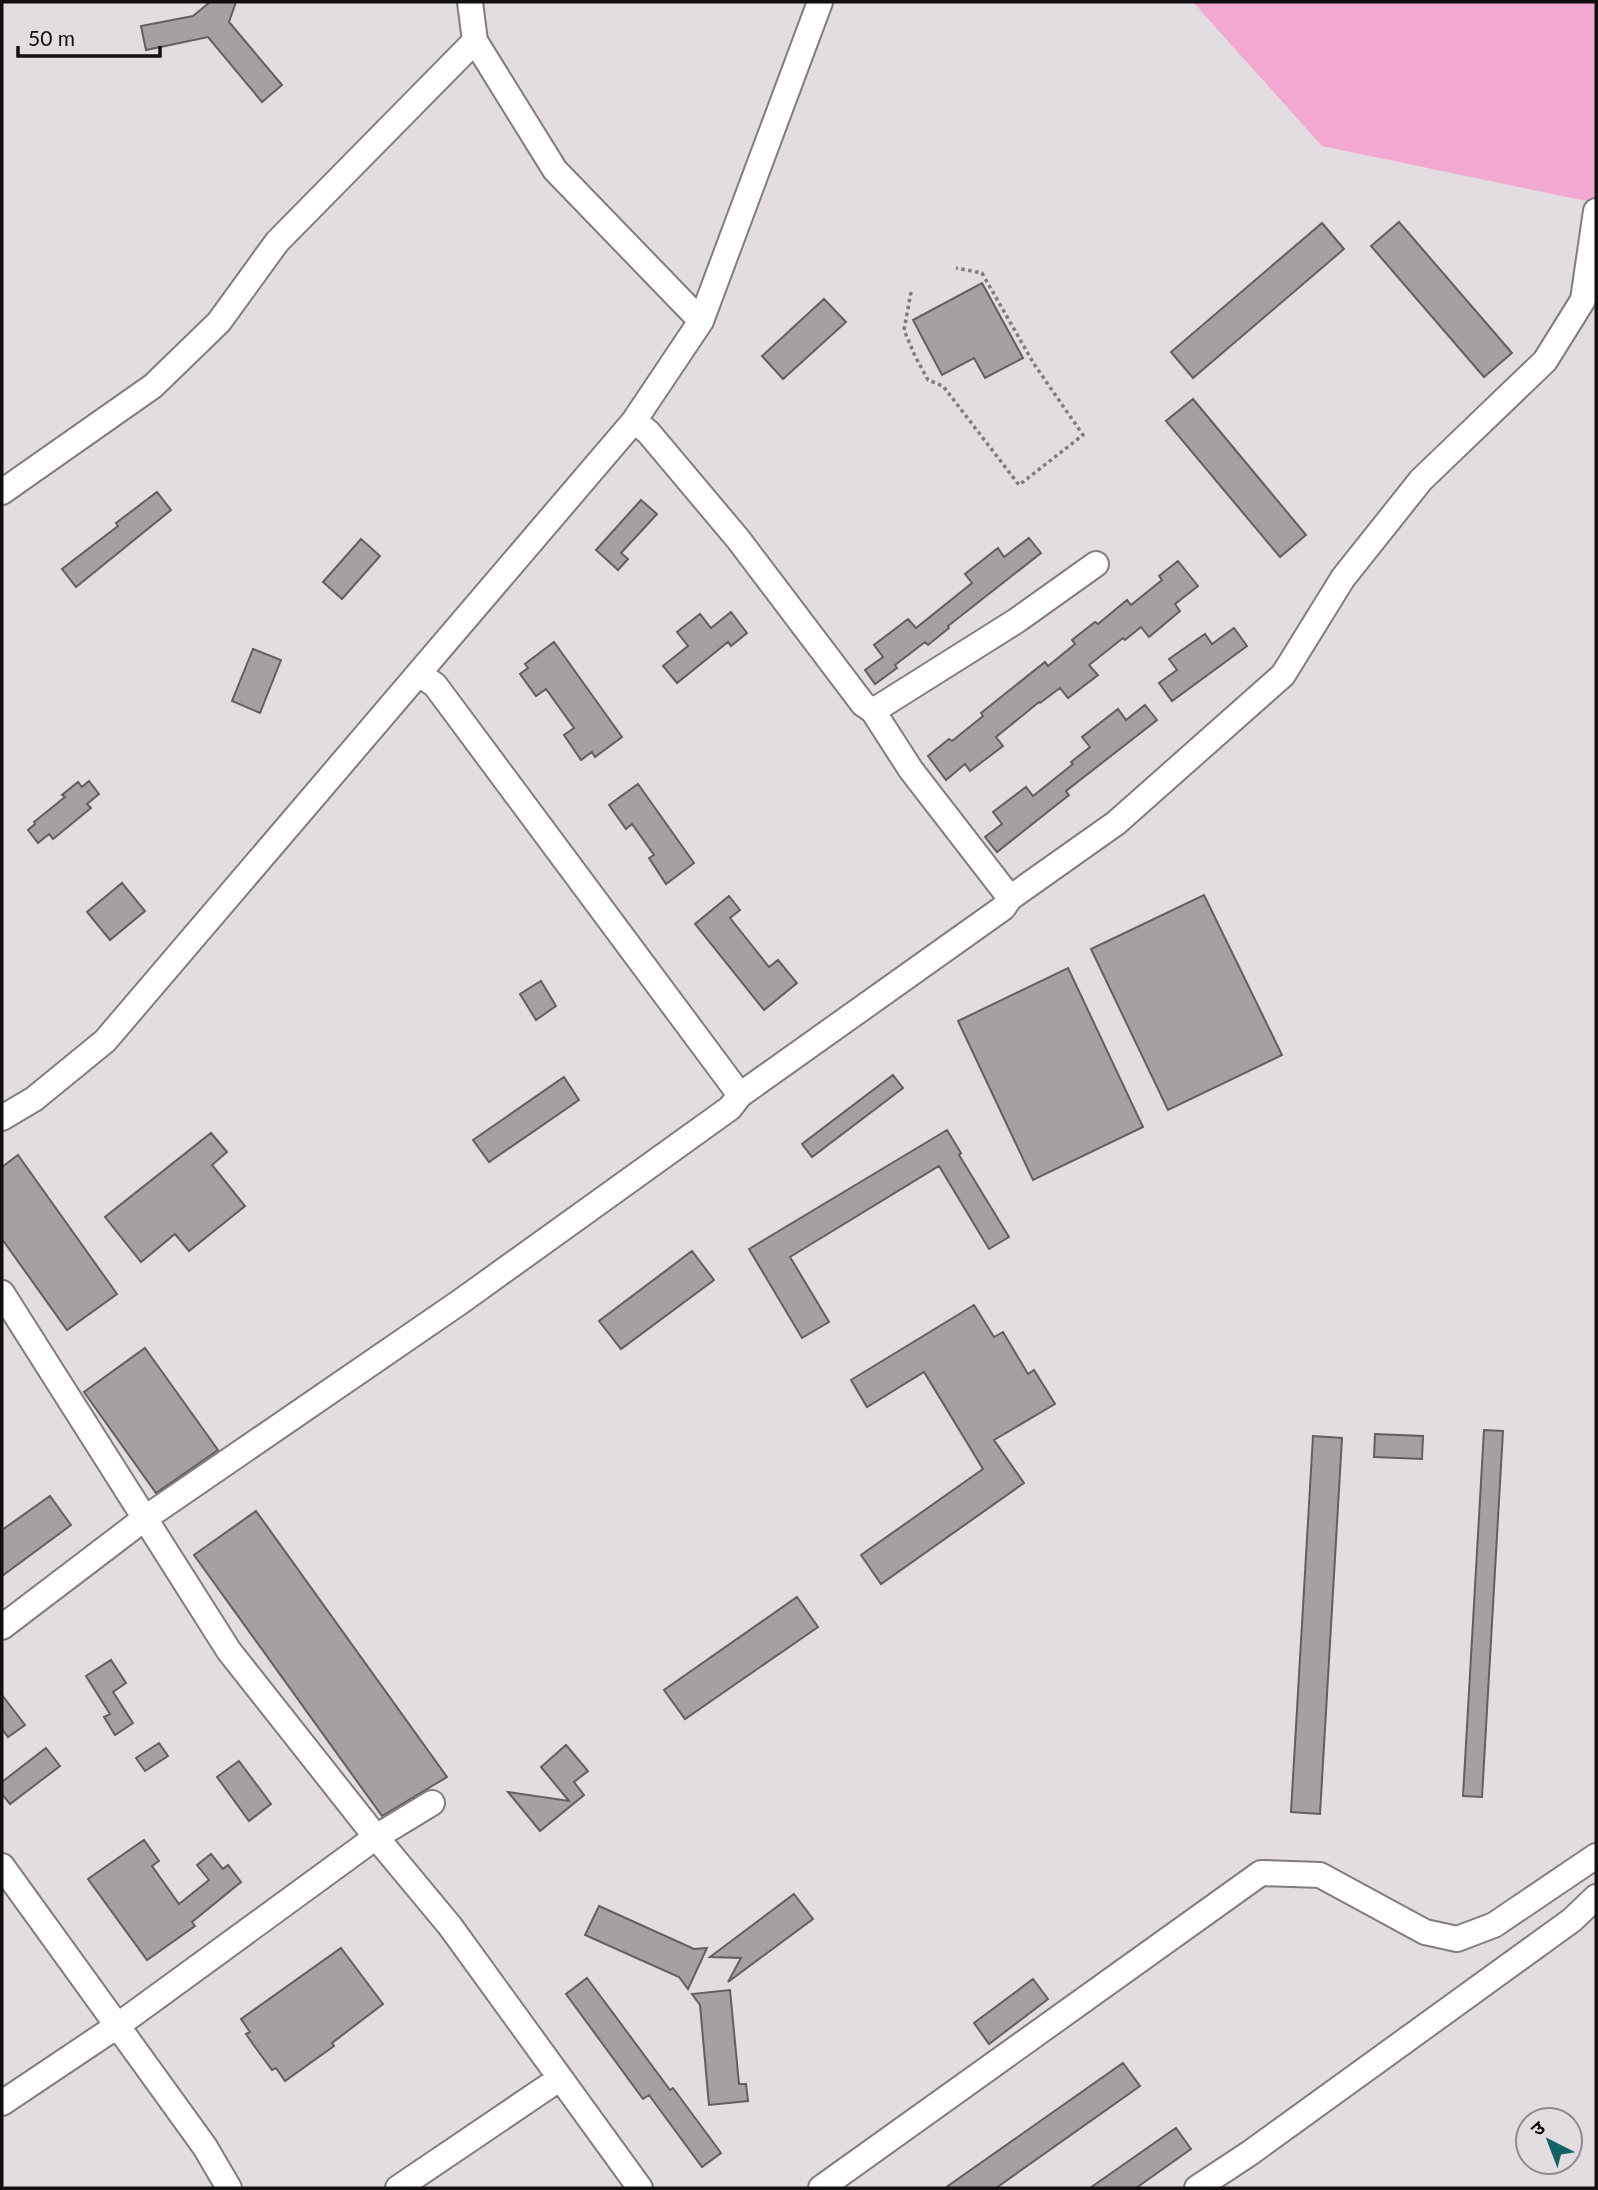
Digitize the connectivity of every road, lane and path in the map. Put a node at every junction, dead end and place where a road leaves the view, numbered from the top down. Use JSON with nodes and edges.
{"nodes":[{"id":1,"x":470,"y":2,"type":"edge"},
{"id":2,"x":820,"y":2,"type":"edge"},
{"id":3,"x":475,"y":41,"type":"junction"},
{"id":4,"x":1596,"y":211,"type":"edge"},
{"id":5,"x":956,"y":268,"type":"dead end"},
{"id":6,"x":911,"y":292,"type":"dead end"},
{"id":7,"x":1590,"y":300,"type":"edge"},
{"id":8,"x":701,"y":321,"type":"junction"},
{"id":9,"x":634,"y":421,"type":"junction"},
{"id":10,"x":2,"y":492,"type":"edge"},
{"id":11,"x":1096,"y":564,"type":"dead end"},
{"id":12,"x":419,"y":674,"type":"junction"},
{"id":13,"x":873,"y":711,"type":"junction"},
{"id":14,"x":1010,"y":898,"type":"junction"},
{"id":15,"x":740,"y":1095,"type":"junction"},
{"id":16,"x":2,"y":1118,"type":"edge"},
{"id":17,"x":2,"y":1293,"type":"edge"},
{"id":18,"x":144,"y":1519,"type":"junction"},
{"id":19,"x":2,"y":1627,"type":"edge"},
{"id":20,"x":432,"y":1803,"type":"dead end"},
{"id":21,"x":376,"y":1837,"type":"junction"},
{"id":22,"x":1596,"y":1856,"type":"edge"},
{"id":23,"x":2,"y":1866,"type":"edge"},
{"id":24,"x":1596,"y":1897,"type":"edge"},
{"id":25,"x":117,"y":2026,"type":"junction"},
{"id":26,"x":559,"y":2078,"type":"junction"},
{"id":27,"x":2,"y":2103,"type":"edge"},
{"id":28,"x":229,"y":2188,"type":"edge"},
{"id":29,"x":398,"y":2188,"type":"edge"},
{"id":30,"x":639,"y":2188,"type":"edge"},
{"id":31,"x":821,"y":2188,"type":"edge"},
{"id":32,"x":1197,"y":2188,"type":"edge"}],
"edges":[{"from":1,"to":3,"type":"street"},
{"from":2,"to":8,"type":"street"},
{"from":3,"to":8,"type":"street"},
{"from":3,"to":10,"type":"street"},
{"from":4,"to":7,"type":"street"},
{"from":5,"to":6,"type":"path"},
{"from":7,"to":14,"type":"street"},
{"from":8,"to":9,"type":"street"},
{"from":9,"to":12,"type":"street"},
{"from":9,"to":13,"type":"street"},
{"from":11,"to":13,"type":"street"},
{"from":12,"to":15,"type":"street"},
{"from":12,"to":16,"type":"street"},
{"from":13,"to":14,"type":"street"},
{"from":14,"to":15,"type":"street"},
{"from":15,"to":18,"type":"street"},
{"from":17,"to":18,"type":"street"},
{"from":18,"to":19,"type":"street"},
{"from":18,"to":21,"type":"street"},
{"from":20,"to":21,"type":"street"},
{"from":21,"to":25,"type":"street"},
{"from":21,"to":26,"type":"street"},
{"from":22,"to":31,"type":"street"},
{"from":23,"to":25,"type":"street"},
{"from":24,"to":32,"type":"street"},
{"from":25,"to":27,"type":"street"},
{"from":25,"to":28,"type":"street"},
{"from":26,"to":29,"type":"street"},
{"from":26,"to":30,"type":"street"}]}
